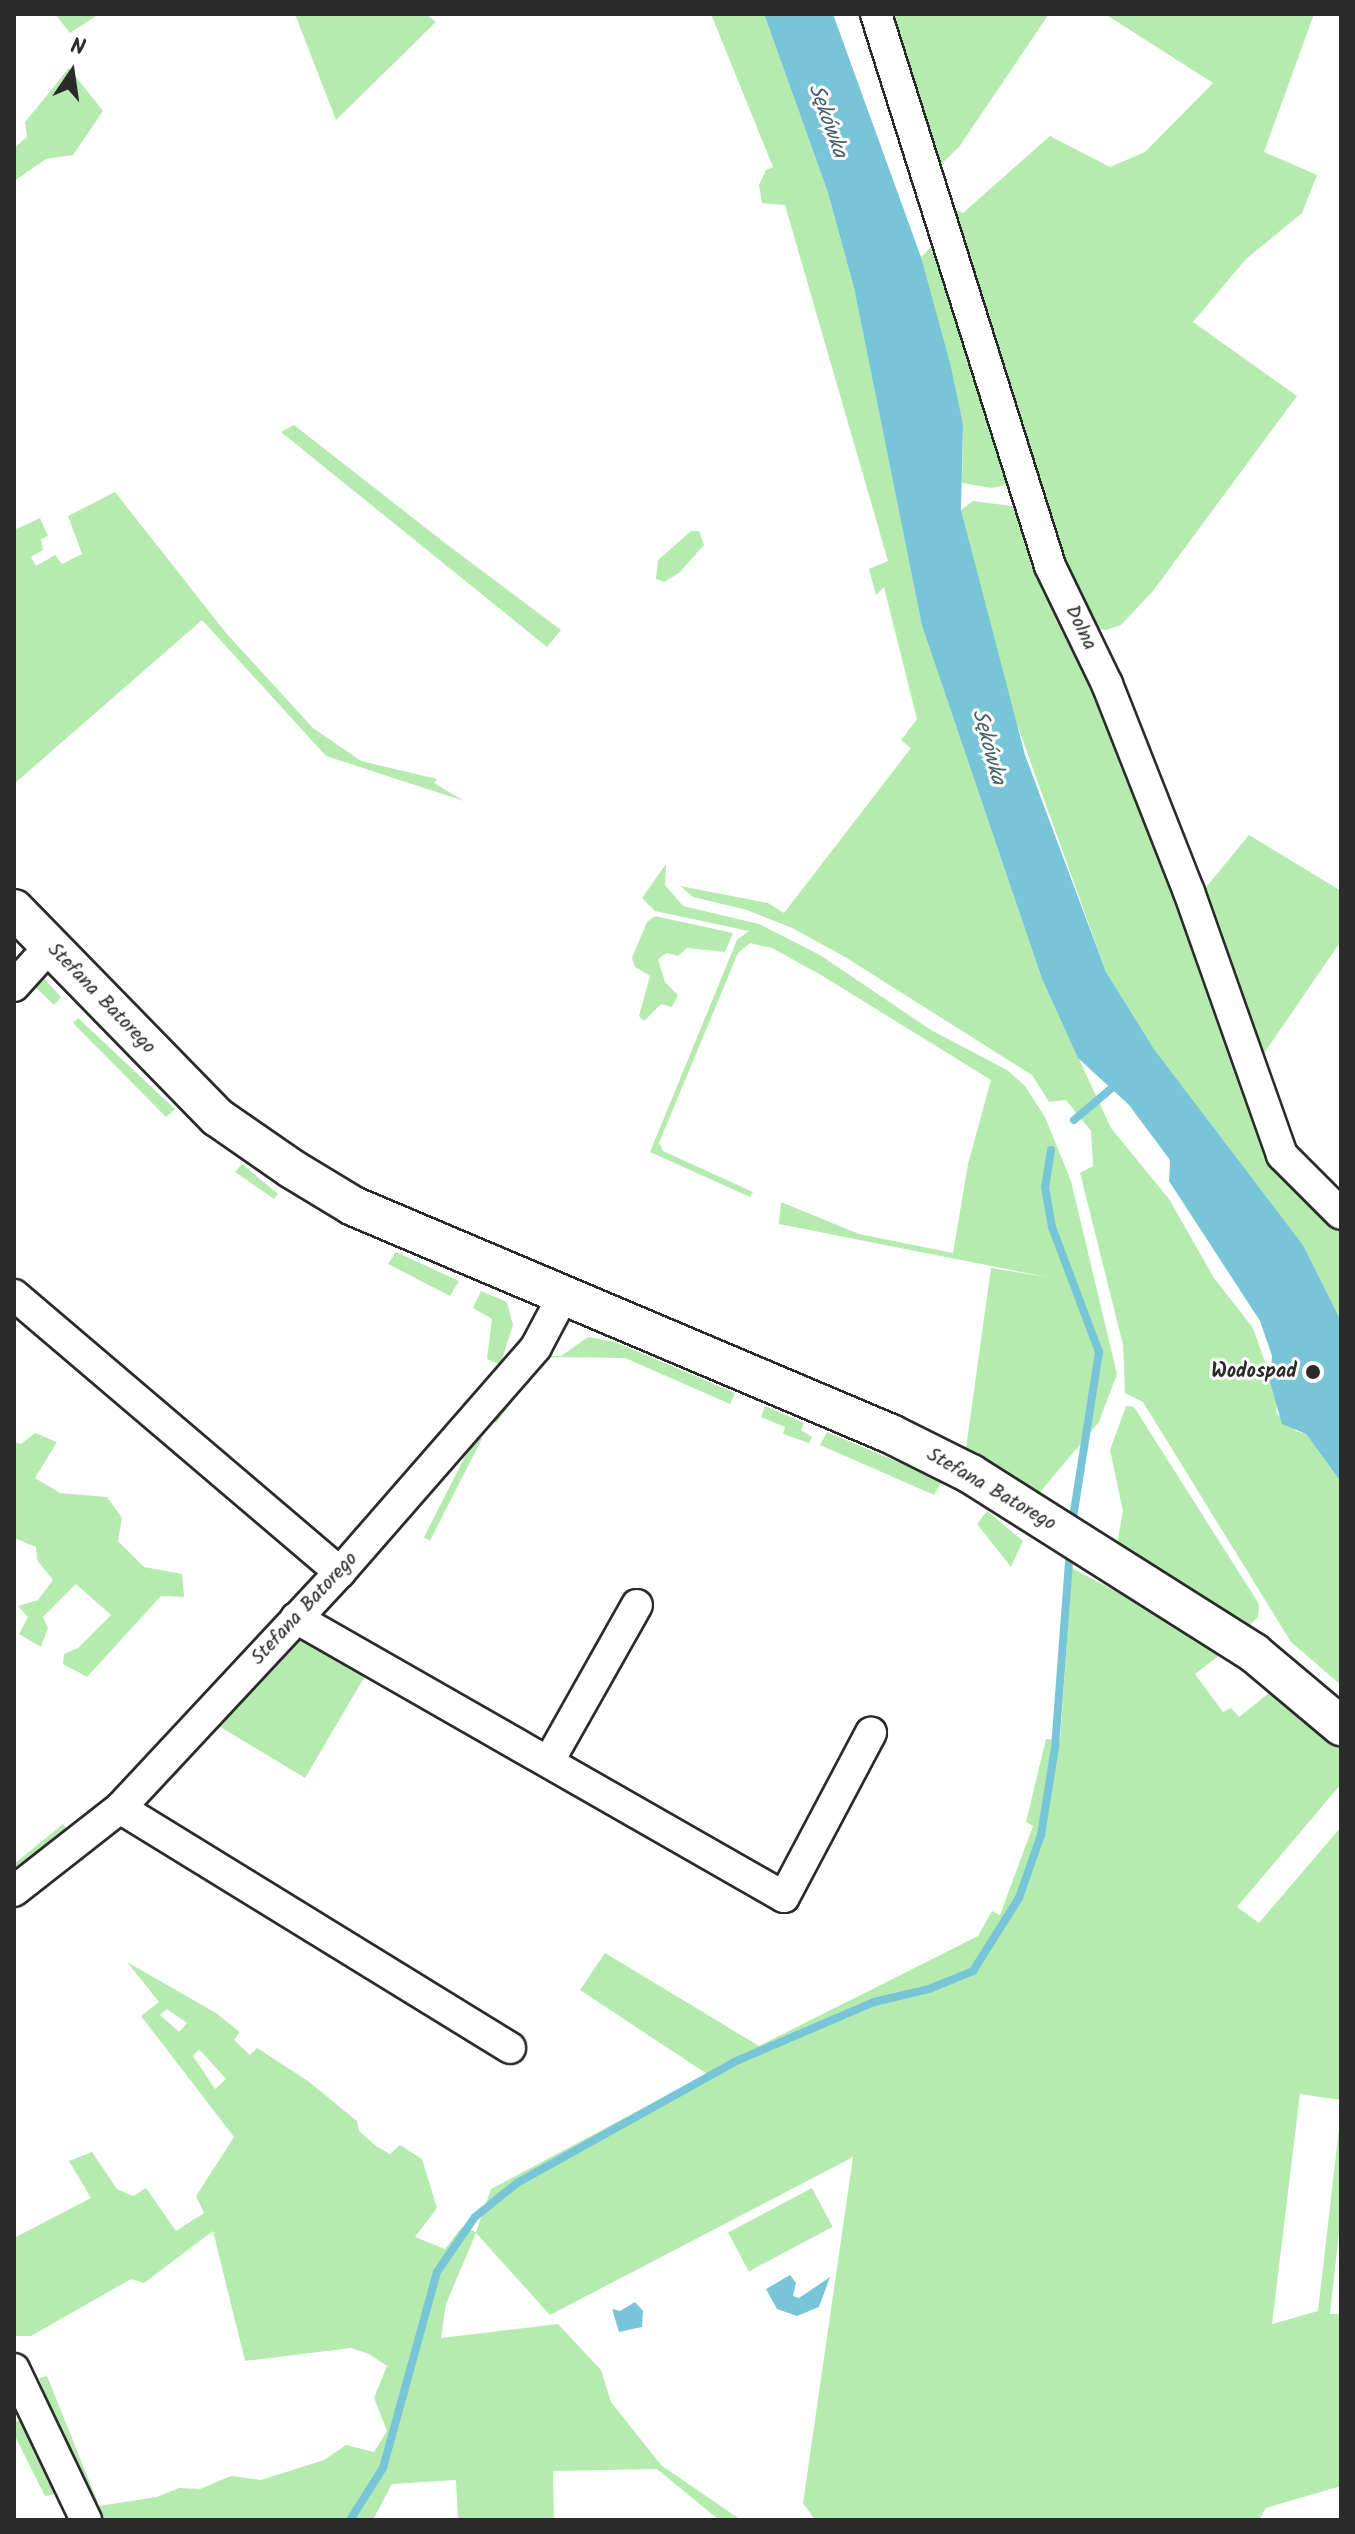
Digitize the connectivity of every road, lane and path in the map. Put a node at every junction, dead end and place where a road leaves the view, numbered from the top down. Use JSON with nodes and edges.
{"nodes":[{"id":1,"x":876,"y":14,"type":"edge"},
{"id":2,"x":14,"y":909,"type":"edge"},
{"id":3,"x":50,"y":946,"type":"junction"},
{"id":4,"x":14,"y":986,"type":"edge"},
{"id":5,"x":1341,"y":1214,"type":"edge"},
{"id":6,"x":14,"y":1295,"type":"edge"},
{"id":7,"x":563,"y":1296,"type":"junction"},
{"id":8,"x":340,"y":1572,"type":"junction"},
{"id":9,"x":637,"y":1605,"type":"dead end"},
{"id":10,"x":296,"y":1618,"type":"junction"},
{"id":11,"x":1341,"y":1726,"type":"edge"},
{"id":12,"x":871,"y":1733,"type":"dead end"},
{"id":13,"x":549,"y":1761,"type":"junction"},
{"id":14,"x":120,"y":1808,"type":"junction"},
{"id":15,"x":14,"y":1891,"type":"edge"},
{"id":16,"x":510,"y":2048,"type":"dead end"},
{"id":17,"x":17,"y":2382,"type":"edge"},
{"id":18,"x":86,"y":2520,"type":"edge"}],
"edges":[{"from":1,"to":5,"type":"street","name":"Dolna"},
{"from":2,"to":3,"type":"street","name":"Stefana Batorego"},
{"from":3,"to":4,"type":"street"},
{"from":3,"to":7,"type":"street","name":"Stefana Batorego"},
{"from":6,"to":8,"type":"street"},
{"from":7,"to":8,"type":"street","name":"Stefana Batorego"},
{"from":7,"to":11,"type":"street","name":"Stefana Batorego"},
{"from":8,"to":10,"type":"street","name":"Stefana Batorego"},
{"from":9,"to":13,"type":"street"},
{"from":10,"to":13,"type":"street"},
{"from":10,"to":14,"type":"street","name":"Stefana Batorego"},
{"from":12,"to":13,"type":"street"},
{"from":14,"to":15,"type":"street","name":"Stefana Batorego"},
{"from":14,"to":16,"type":"street"},
{"from":17,"to":18,"type":"street"}]}
